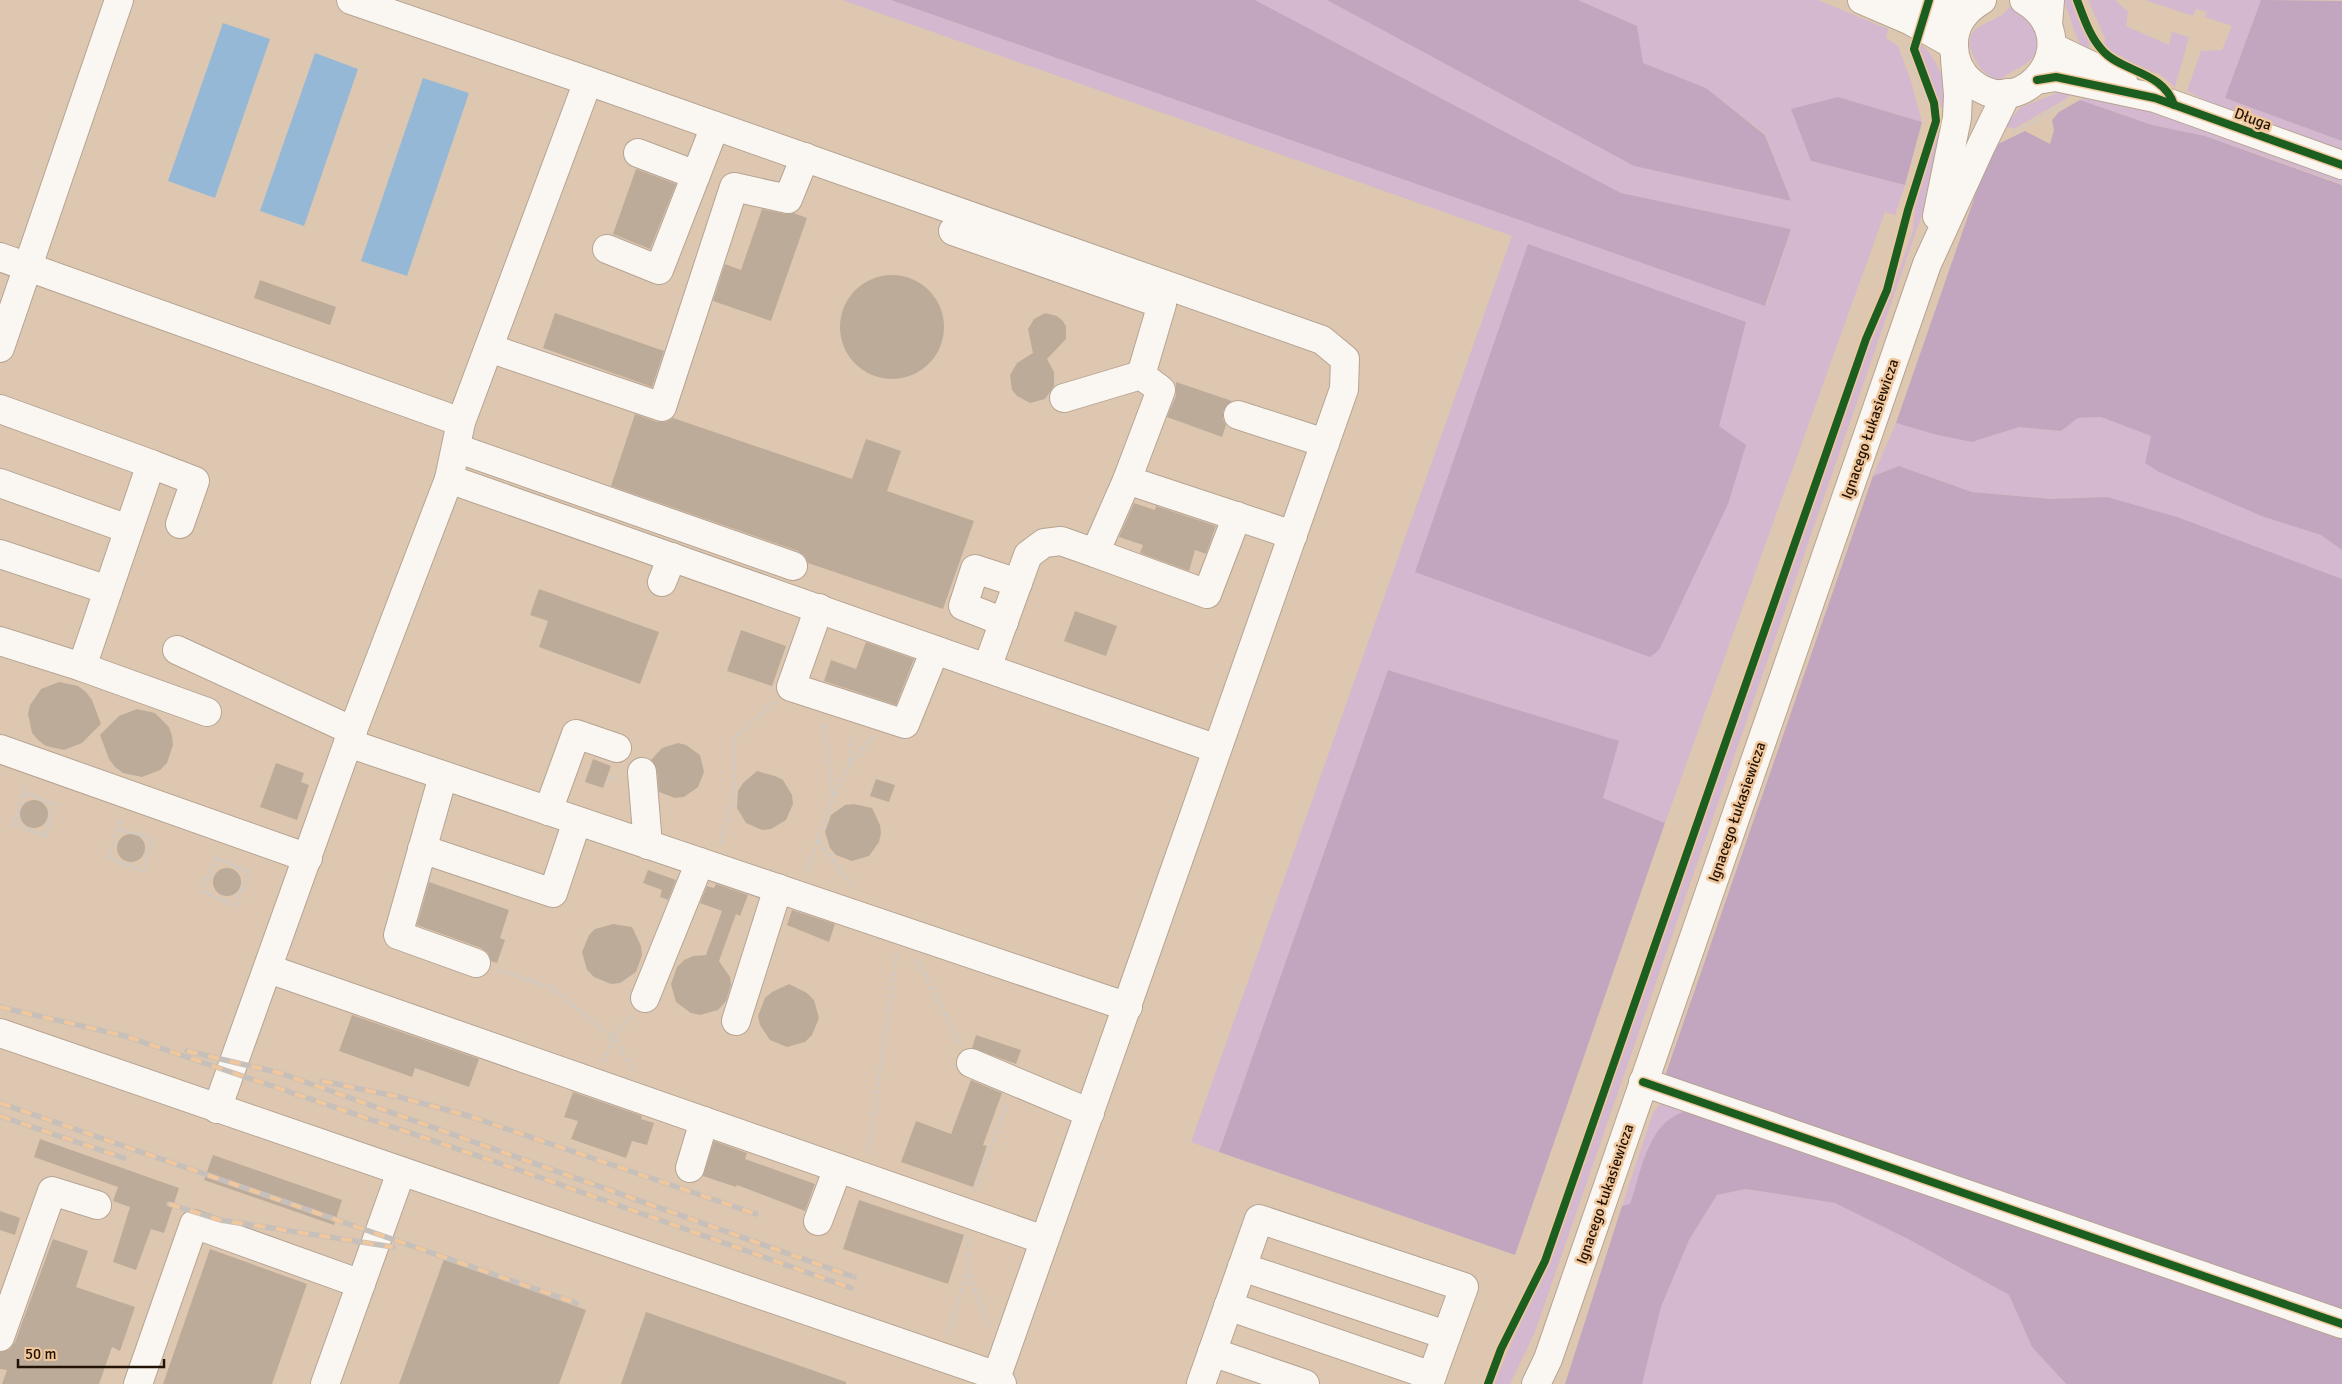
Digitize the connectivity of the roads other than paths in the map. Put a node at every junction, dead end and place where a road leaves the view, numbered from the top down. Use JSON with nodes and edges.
{"nodes":[{"id":1,"x":119,"y":0,"type":"edge"},
{"id":2,"x":351,"y":0,"type":"edge"},
{"id":3,"x":1862,"y":0,"type":"edge"},
{"id":4,"x":1907,"y":0,"type":"edge"},
{"id":5,"x":2024,"y":0,"type":"edge"},
{"id":6,"x":1973,"y":7,"type":"edge"},
{"id":7,"x":2050,"y":24,"type":"edge"},
{"id":8,"x":1954,"y":51,"type":"junction"},
{"id":9,"x":2037,"y":80,"type":"junction"},
{"id":10,"x":588,"y":81,"type":"junction"},
{"id":11,"x":2008,"y":93,"type":"junction"},
{"id":12,"x":2155,"y":98,"type":"junction"},
{"id":13,"x":715,"y":126,"type":"junction"},
{"id":14,"x":638,"y":153,"type":"dead end"},
{"id":15,"x":805,"y":158,"type":"junction"},
{"id":16,"x":2342,"y":165,"type":"edge"},
{"id":17,"x":696,"y":175,"type":"junction"},
{"id":18,"x":953,"y":231,"type":"dead end"},
{"id":19,"x":608,"y":249,"type":"dead end"},
{"id":20,"x":0,"y":257,"type":"edge"},
{"id":21,"x":1928,"y":264,"type":"junction"},
{"id":22,"x":28,"y":267,"type":"junction"},
{"id":23,"x":2,"y":336,"type":"edge"},
{"id":24,"x":488,"y":348,"type":"junction"},
{"id":25,"x":1141,"y":375,"type":"junction"},
{"id":26,"x":1064,"y":398,"type":"dead end"},
{"id":27,"x":0,"y":408,"type":"edge"},
{"id":28,"x":1238,"y":415,"type":"dead end"},
{"id":29,"x":458,"y":435,"type":"junction"},
{"id":30,"x":1325,"y":443,"type":"junction"},
{"id":31,"x":151,"y":464,"type":"junction"},
{"id":32,"x":449,"y":479,"type":"junction"},
{"id":33,"x":1127,"y":480,"type":"junction"},
{"id":34,"x":0,"y":483,"type":"edge"},
{"id":35,"x":1237,"y":516,"type":"junction"},
{"id":36,"x":180,"y":524,"type":"dead end"},
{"id":37,"x":128,"y":530,"type":"junction"},
{"id":38,"x":1293,"y":535,"type":"junction"},
{"id":39,"x":1095,"y":553,"type":"junction"},
{"id":40,"x":0,"y":554,"type":"edge"},
{"id":41,"x":672,"y":557,"type":"junction"},
{"id":42,"x":793,"y":566,"type":"dead end"},
{"id":43,"x":662,"y":582,"type":"dead end"},
{"id":44,"x":1018,"y":582,"type":"junction"},
{"id":45,"x":108,"y":590,"type":"junction"},
{"id":46,"x":819,"y":608,"type":"junction"},
{"id":47,"x":1004,"y":622,"type":"junction"},
{"id":48,"x":0,"y":640,"type":"edge"},
{"id":49,"x":176,"y":650,"type":"dead end"},
{"id":50,"x":935,"y":650,"type":"junction"},
{"id":51,"x":82,"y":668,"type":"junction"},
{"id":52,"x":987,"y":668,"type":"junction"},
{"id":53,"x":206,"y":712,"type":"dead end"},
{"id":54,"x":350,"y":737,"type":"junction"},
{"id":55,"x":617,"y":748,"type":"dead end"},
{"id":56,"x":0,"y":749,"type":"edge"},
{"id":57,"x":1218,"y":749,"type":"junction"},
{"id":58,"x":642,"y":772,"type":"dead end"},
{"id":59,"x":443,"y":776,"type":"junction"},
{"id":60,"x":548,"y":811,"type":"junction"},
{"id":61,"x":577,"y":821,"type":"junction"},
{"id":62,"x":648,"y":844,"type":"junction"},
{"id":63,"x":422,"y":849,"type":"junction"},
{"id":64,"x":308,"y":858,"type":"junction"},
{"id":65,"x":707,"y":864,"type":"junction"},
{"id":66,"x":788,"y":892,"type":"junction"},
{"id":67,"x":476,"y":962,"type":"road end"},
{"id":68,"x":269,"y":969,"type":"junction"},
{"id":69,"x":645,"y":998,"type":"road end"},
{"id":70,"x":1128,"y":1007,"type":"junction"},
{"id":71,"x":736,"y":1021,"type":"dead end"},
{"id":72,"x":0,"y":1032,"type":"edge"},
{"id":73,"x":971,"y":1063,"type":"road end"},
{"id":74,"x":1644,"y":1082,"type":"junction"},
{"id":75,"x":217,"y":1109,"type":"junction"},
{"id":76,"x":1090,"y":1113,"type":"junction"},
{"id":77,"x":704,"y":1121,"type":"junction"},
{"id":78,"x":690,"y":1168,"type":"dead end"},
{"id":79,"x":838,"y":1168,"type":"junction"},
{"id":80,"x":401,"y":1172,"type":"junction"},
{"id":81,"x":97,"y":1205,"type":"dead end"},
{"id":82,"x":818,"y":1221,"type":"dead end"},
{"id":83,"x":1044,"y":1240,"type":"junction"},
{"id":84,"x":1242,"y":1267,"type":"junction"},
{"id":85,"x":361,"y":1284,"type":"junction"},
{"id":86,"x":1228,"y":1306,"type":"junction"},
{"id":87,"x":2342,"y":1324,"type":"edge"},
{"id":88,"x":1446,"y":1335,"type":"junction"},
{"id":89,"x":0,"y":1337,"type":"edge"},
{"id":90,"x":1212,"y":1352,"type":"junction"},
{"id":91,"x":1545,"y":1372,"type":"edge"},
{"id":92,"x":1430,"y":1380,"type":"edge"},
{"id":93,"x":998,"y":1381,"type":"edge"},
{"id":94,"x":138,"y":1384,"type":"edge"},
{"id":95,"x":325,"y":1384,"type":"edge"},
{"id":96,"x":1201,"y":1384,"type":"edge"},
{"id":97,"x":1305,"y":1384,"type":"edge"},
{"id":98,"x":1536,"y":1384,"type":"edge"}],
"edges":[{"from":1,"to":22,"type":"main road"},
{"from":2,"to":10,"type":"main road"},
{"from":3,"to":8,"type":"main road"},
{"from":4,"to":6,"type":"main road"},
{"from":5,"to":7,"type":"main road"},
{"from":6,"to":8,"type":"main road","name":"Ignacego Łukasiewicza"},
{"from":7,"to":9,"type":"main road"},
{"from":7,"to":12,"type":"main road"},
{"from":8,"to":11,"type":"main road"},
{"from":8,"to":21,"type":"main road","name":"Ignacego Łukasiewicza"},
{"from":9,"to":11,"type":"main road"},
{"from":9,"to":12,"type":"main road"},
{"from":10,"to":13,"type":"main road"},
{"from":10,"to":24,"type":"main road"},
{"from":11,"to":21,"type":"main road","name":"Ignacego Łukasiewicza"},
{"from":12,"to":16,"type":"main road","name":"Długa"},
{"from":13,"to":15,"type":"main road"},
{"from":13,"to":17,"type":"main road"},
{"from":14,"to":17,"type":"main road"},
{"from":15,"to":24,"type":"main road"},
{"from":15,"to":30,"type":"main road"},
{"from":17,"to":19,"type":"main road"},
{"from":18,"to":25,"type":"main road"},
{"from":20,"to":22,"type":"main road"},
{"from":21,"to":74,"type":"main road","name":"Ignacego Łukasiewicza"},
{"from":22,"to":23,"type":"main road"},
{"from":22,"to":29,"type":"main road"},
{"from":24,"to":29,"type":"main road"},
{"from":25,"to":26,"type":"main road"},
{"from":25,"to":33,"type":"main road"},
{"from":27,"to":31,"type":"main road"},
{"from":28,"to":30,"type":"main road"},
{"from":29,"to":32,"type":"main road"},
{"from":29,"to":42,"type":"main road"},
{"from":30,"to":38,"type":"main road"},
{"from":31,"to":36,"type":"main road"},
{"from":31,"to":37,"type":"main road"},
{"from":32,"to":41,"type":"main road"},
{"from":32,"to":54,"type":"main road"},
{"from":33,"to":35,"type":"main road"},
{"from":33,"to":39,"type":"main road"},
{"from":34,"to":37,"type":"main road"},
{"from":35,"to":38,"type":"main road"},
{"from":35,"to":39,"type":"main road"},
{"from":37,"to":45,"type":"main road"},
{"from":38,"to":57,"type":"main road"},
{"from":39,"to":44,"type":"main road"},
{"from":40,"to":45,"type":"main road"},
{"from":41,"to":43,"type":"main road"},
{"from":41,"to":46,"type":"main road"},
{"from":44,"to":47,"type":"main road"},
{"from":44,"to":47,"type":"main road"},
{"from":45,"to":51,"type":"main road"},
{"from":46,"to":50,"type":"main road"},
{"from":46,"to":50,"type":"main road"},
{"from":47,"to":52,"type":"main road"},
{"from":48,"to":51,"type":"main road"},
{"from":49,"to":54,"type":"main road"},
{"from":50,"to":52,"type":"main road"},
{"from":51,"to":53,"type":"main road"},
{"from":52,"to":57,"type":"main road"},
{"from":54,"to":59,"type":"main road"},
{"from":54,"to":64,"type":"main road"},
{"from":55,"to":60,"type":"main road"},
{"from":56,"to":64,"type":"main road"},
{"from":57,"to":70,"type":"main road"},
{"from":58,"to":62,"type":"main road"},
{"from":59,"to":60,"type":"main road"},
{"from":59,"to":63,"type":"main road"},
{"from":60,"to":61,"type":"main road"},
{"from":61,"to":62,"type":"main road"},
{"from":61,"to":63,"type":"main road"},
{"from":62,"to":65,"type":"main road"},
{"from":63,"to":67,"type":"main road"},
{"from":64,"to":68,"type":"main road"},
{"from":65,"to":66,"type":"main road"},
{"from":65,"to":69,"type":"main road"},
{"from":66,"to":70,"type":"main road"},
{"from":66,"to":71,"type":"main road"},
{"from":68,"to":75,"type":"main road"},
{"from":68,"to":77,"type":"main road"},
{"from":70,"to":76,"type":"main road"},
{"from":72,"to":75,"type":"main road"},
{"from":73,"to":76,"type":"main road"},
{"from":74,"to":87,"type":"main road"},
{"from":74,"to":91,"type":"main road","name":"Ignacego Łukasiewicza"},
{"from":75,"to":80,"type":"main road"},
{"from":76,"to":83,"type":"main road"},
{"from":77,"to":78,"type":"main road"},
{"from":77,"to":79,"type":"main road"},
{"from":79,"to":82,"type":"main road"},
{"from":79,"to":83,"type":"main road"},
{"from":80,"to":85,"type":"main road"},
{"from":80,"to":93,"type":"main road"},
{"from":81,"to":89,"type":"main road"},
{"from":83,"to":93,"type":"main road"},
{"from":84,"to":86,"type":"main road"},
{"from":84,"to":88,"type":"main road"},
{"from":84,"to":88,"type":"main road"},
{"from":85,"to":94,"type":"main road"},
{"from":85,"to":95,"type":"main road"},
{"from":86,"to":90,"type":"main road"},
{"from":86,"to":92,"type":"main road"},
{"from":88,"to":92,"type":"main road"},
{"from":90,"to":96,"type":"main road"},
{"from":90,"to":97,"type":"main road"},
{"from":91,"to":98,"type":"main road","name":"Ignacego Łukasiewicza"}]}
